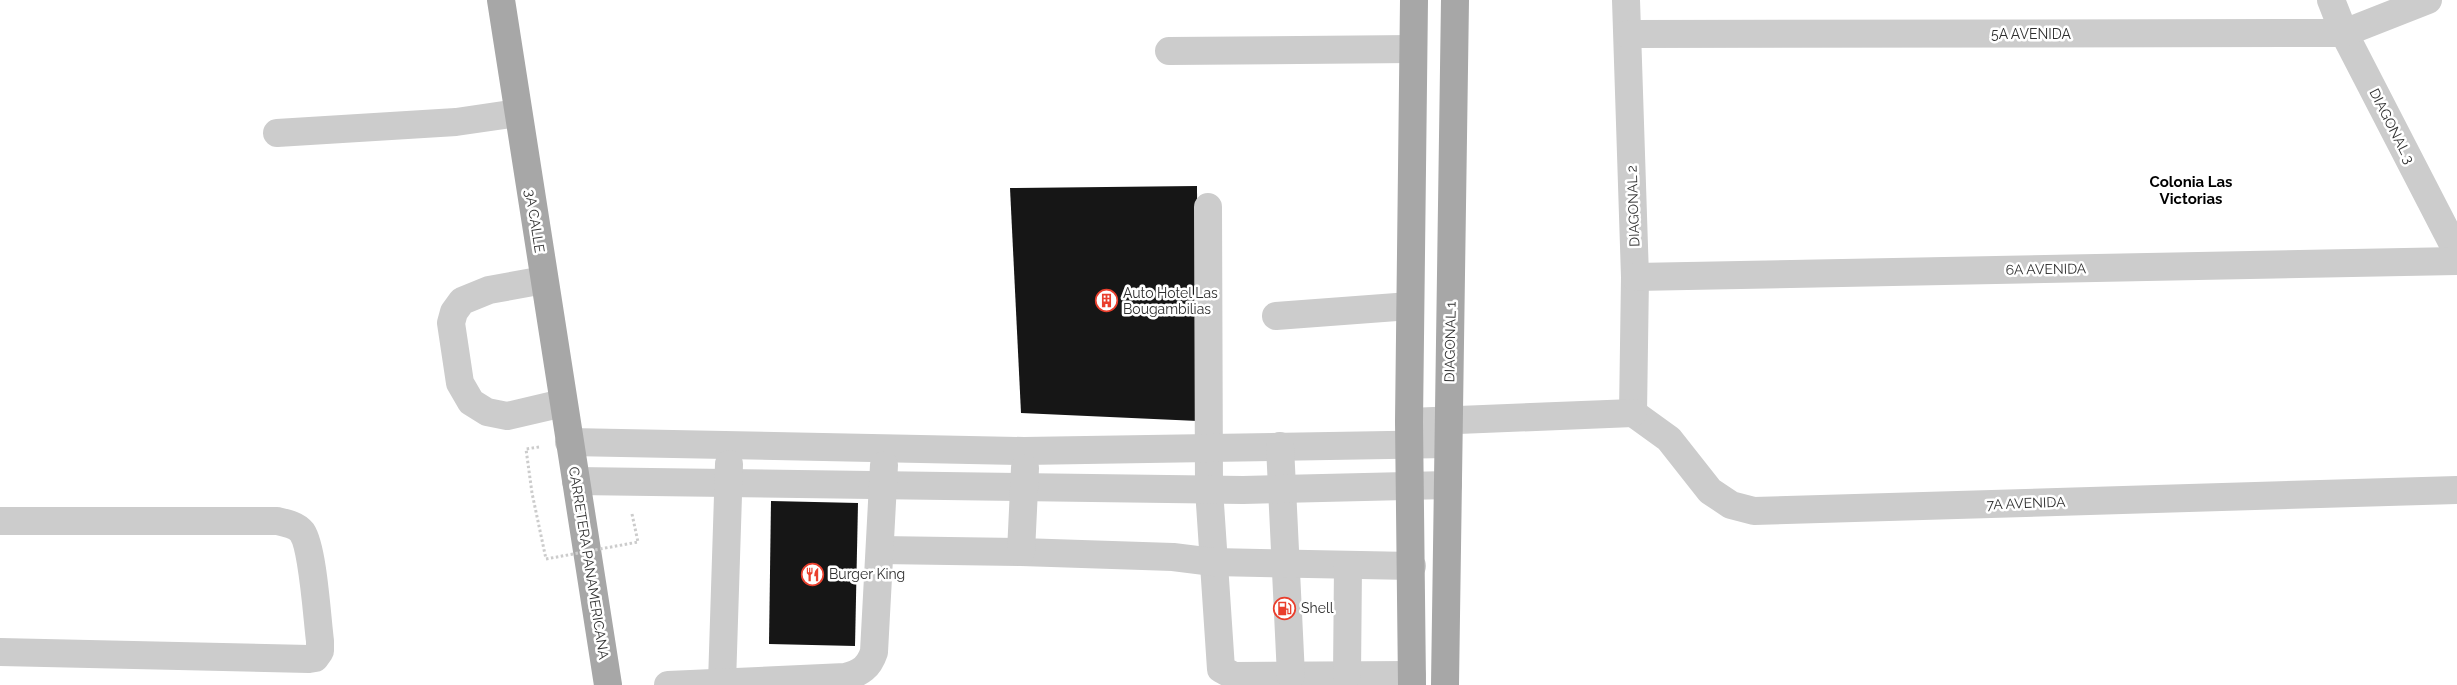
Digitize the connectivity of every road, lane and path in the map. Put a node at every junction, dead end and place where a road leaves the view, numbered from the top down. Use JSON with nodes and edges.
{"nodes":[{"id":1,"x":501,"y":0,"type":"edge"},
{"id":2,"x":1414,"y":0,"type":"edge"},
{"id":3,"x":1455,"y":0,"type":"edge"},
{"id":4,"x":1626,"y":0,"type":"edge"},
{"id":5,"x":2331,"y":0,"type":"edge"},
{"id":6,"x":2428,"y":0,"type":"edge"},
{"id":7,"x":2344,"y":33,"type":"junction"},
{"id":8,"x":1628,"y":34,"type":"junction"},
{"id":9,"x":1413,"y":48,"type":"junction"},
{"id":10,"x":1169,"y":52,"type":"dead end"},
{"id":11,"x":518,"y":113,"type":"junction"},
{"id":12,"x":278,"y":133,"type":"dead end"},
{"id":13,"x":1208,"y":207,"type":"dead end"},
{"id":14,"x":2457,"y":252,"type":"edge"},
{"id":15,"x":2457,"y":261,"type":"edge"},
{"id":16,"x":1635,"y":277,"type":"junction"},
{"id":17,"x":544,"y":280,"type":"junction"},
{"id":18,"x":1410,"y":306,"type":"junction"},
{"id":19,"x":1276,"y":316,"type":"dead end"},
{"id":20,"x":563,"y":403,"type":"junction"},
{"id":21,"x":1633,"y":413,"type":"junction"},
{"id":22,"x":1448,"y":432,"type":"junction"},
{"id":23,"x":1409,"y":433,"type":"junction"},
{"id":24,"x":569,"y":442,"type":"junction"},
{"id":25,"x":730,"y":445,"type":"junction"},
{"id":26,"x":1280,"y":446,"type":"junction"},
{"id":27,"x":804,"y":447,"type":"junction"},
{"id":28,"x":885,"y":448,"type":"junction"},
{"id":29,"x":1210,"y":448,"type":"junction"},
{"id":30,"x":1024,"y":451,"type":"junction"},
{"id":31,"x":576,"y":481,"type":"junction"},
{"id":32,"x":729,"y":482,"type":"junction"},
{"id":33,"x":805,"y":482,"type":"junction"},
{"id":34,"x":883,"y":484,"type":"junction"},
{"id":35,"x":1448,"y":484,"type":"junction"},
{"id":36,"x":1411,"y":485,"type":"junction"},
{"id":37,"x":1025,"y":487,"type":"junction"},
{"id":38,"x":1209,"y":489,"type":"junction"},
{"id":39,"x":1284,"y":490,"type":"junction"},
{"id":40,"x":2457,"y":490,"type":"edge"},
{"id":41,"x":532,"y":494,"type":"dead end"},
{"id":42,"x":630,"y":505,"type":"dead end"},
{"id":43,"x":0,"y":521,"type":"edge"},
{"id":44,"x":880,"y":550,"type":"junction"},
{"id":45,"x":1021,"y":552,"type":"junction"},
{"id":46,"x":1213,"y":562,"type":"junction"},
{"id":47,"x":1287,"y":564,"type":"junction"},
{"id":48,"x":1348,"y":566,"type":"junction"},
{"id":49,"x":1412,"y":566,"type":"junction"},
{"id":50,"x":0,"y":652,"type":"edge"},
{"id":51,"x":1348,"y":675,"type":"junction"},
{"id":52,"x":1291,"y":676,"type":"junction"},
{"id":53,"x":1412,"y":680,"type":"edge"},
{"id":54,"x":722,"y":683,"type":"junction"},
{"id":55,"x":608,"y":685,"type":"edge"},
{"id":56,"x":668,"y":685,"type":"edge"},
{"id":57,"x":1445,"y":685,"type":"edge"}],
"edges":[{"from":1,"to":11,"type":"main road","name":"3A CALLE"},
{"from":2,"to":9,"type":"main road"},
{"from":3,"to":22,"type":"main road","name":"DIAGONAL 1"},
{"from":4,"to":8,"type":"street","name":"DIAGONAL 2"},
{"from":5,"to":7,"type":"street","name":"DIAGONAL 3"},
{"from":6,"to":7,"type":"street","name":"5A AVENIDA"},
{"from":7,"to":8,"type":"street","name":"5A AVENIDA"},
{"from":7,"to":14,"type":"street","name":"DIAGONAL 3"},
{"from":8,"to":16,"type":"street","name":"DIAGONAL 2"},
{"from":9,"to":10,"type":"street"},
{"from":9,"to":18,"type":"main road"},
{"from":11,"to":12,"type":"street"},
{"from":11,"to":17,"type":"main road","name":"3A CALLE"},
{"from":13,"to":29,"type":"street"},
{"from":15,"to":16,"type":"street","name":"6A AVENIDA"},
{"from":16,"to":21,"type":"street","name":"DIAGONAL 2"},
{"from":17,"to":20,"type":"main road","name":"3A CALLE"},
{"from":17,"to":20,"type":"street"},
{"from":18,"to":19,"type":"street"},
{"from":18,"to":23,"type":"main road"},
{"from":20,"to":24,"type":"main road","name":"3A CALLE"},
{"from":21,"to":22,"type":"street"},
{"from":21,"to":40,"type":"street","name":"7A AVENIDA"},
{"from":22,"to":23,"type":"street"},
{"from":22,"to":35,"type":"main road","name":"DIAGONAL 1"},
{"from":23,"to":26,"type":"street"},
{"from":23,"to":36,"type":"main road"},
{"from":24,"to":25,"type":"street"},
{"from":24,"to":31,"type":"main road","name":"CARRETERA PANAMERICANA"},
{"from":25,"to":27,"type":"street"},
{"from":25,"to":32,"type":"street"},
{"from":26,"to":29,"type":"street"},
{"from":26,"to":39,"type":"street"},
{"from":27,"to":28,"type":"street"},
{"from":27,"to":33,"type":"street"},
{"from":28,"to":30,"type":"street"},
{"from":28,"to":34,"type":"street"},
{"from":29,"to":30,"type":"street"},
{"from":29,"to":38,"type":"street"},
{"from":30,"to":37,"type":"street"},
{"from":31,"to":32,"type":"street"},
{"from":31,"to":55,"type":"main road","name":"CARRETERA PANAMERICANA"},
{"from":32,"to":33,"type":"street"},
{"from":32,"to":54,"type":"street"},
{"from":33,"to":34,"type":"street"},
{"from":34,"to":37,"type":"street"},
{"from":34,"to":44,"type":"street"},
{"from":35,"to":36,"type":"street"},
{"from":35,"to":57,"type":"main road","name":"DIAGONAL 1"},
{"from":36,"to":39,"type":"street"},
{"from":36,"to":49,"type":"main road"},
{"from":37,"to":38,"type":"street"},
{"from":37,"to":45,"type":"street"},
{"from":38,"to":39,"type":"street"},
{"from":38,"to":46,"type":"street"},
{"from":39,"to":47,"type":"street"},
{"from":41,"to":42,"type":"path","bridge":true},
{"from":43,"to":50,"type":"street"},
{"from":44,"to":45,"type":"street"},
{"from":44,"to":54,"type":"street"},
{"from":45,"to":46,"type":"street"},
{"from":46,"to":47,"type":"street"},
{"from":46,"to":52,"type":"street"},
{"from":47,"to":48,"type":"street"},
{"from":47,"to":52,"type":"street"},
{"from":48,"to":49,"type":"street"},
{"from":48,"to":51,"type":"street"},
{"from":49,"to":53,"type":"main road"},
{"from":51,"to":52,"type":"street"},
{"from":51,"to":53,"type":"street"},
{"from":54,"to":56,"type":"street"}]}
